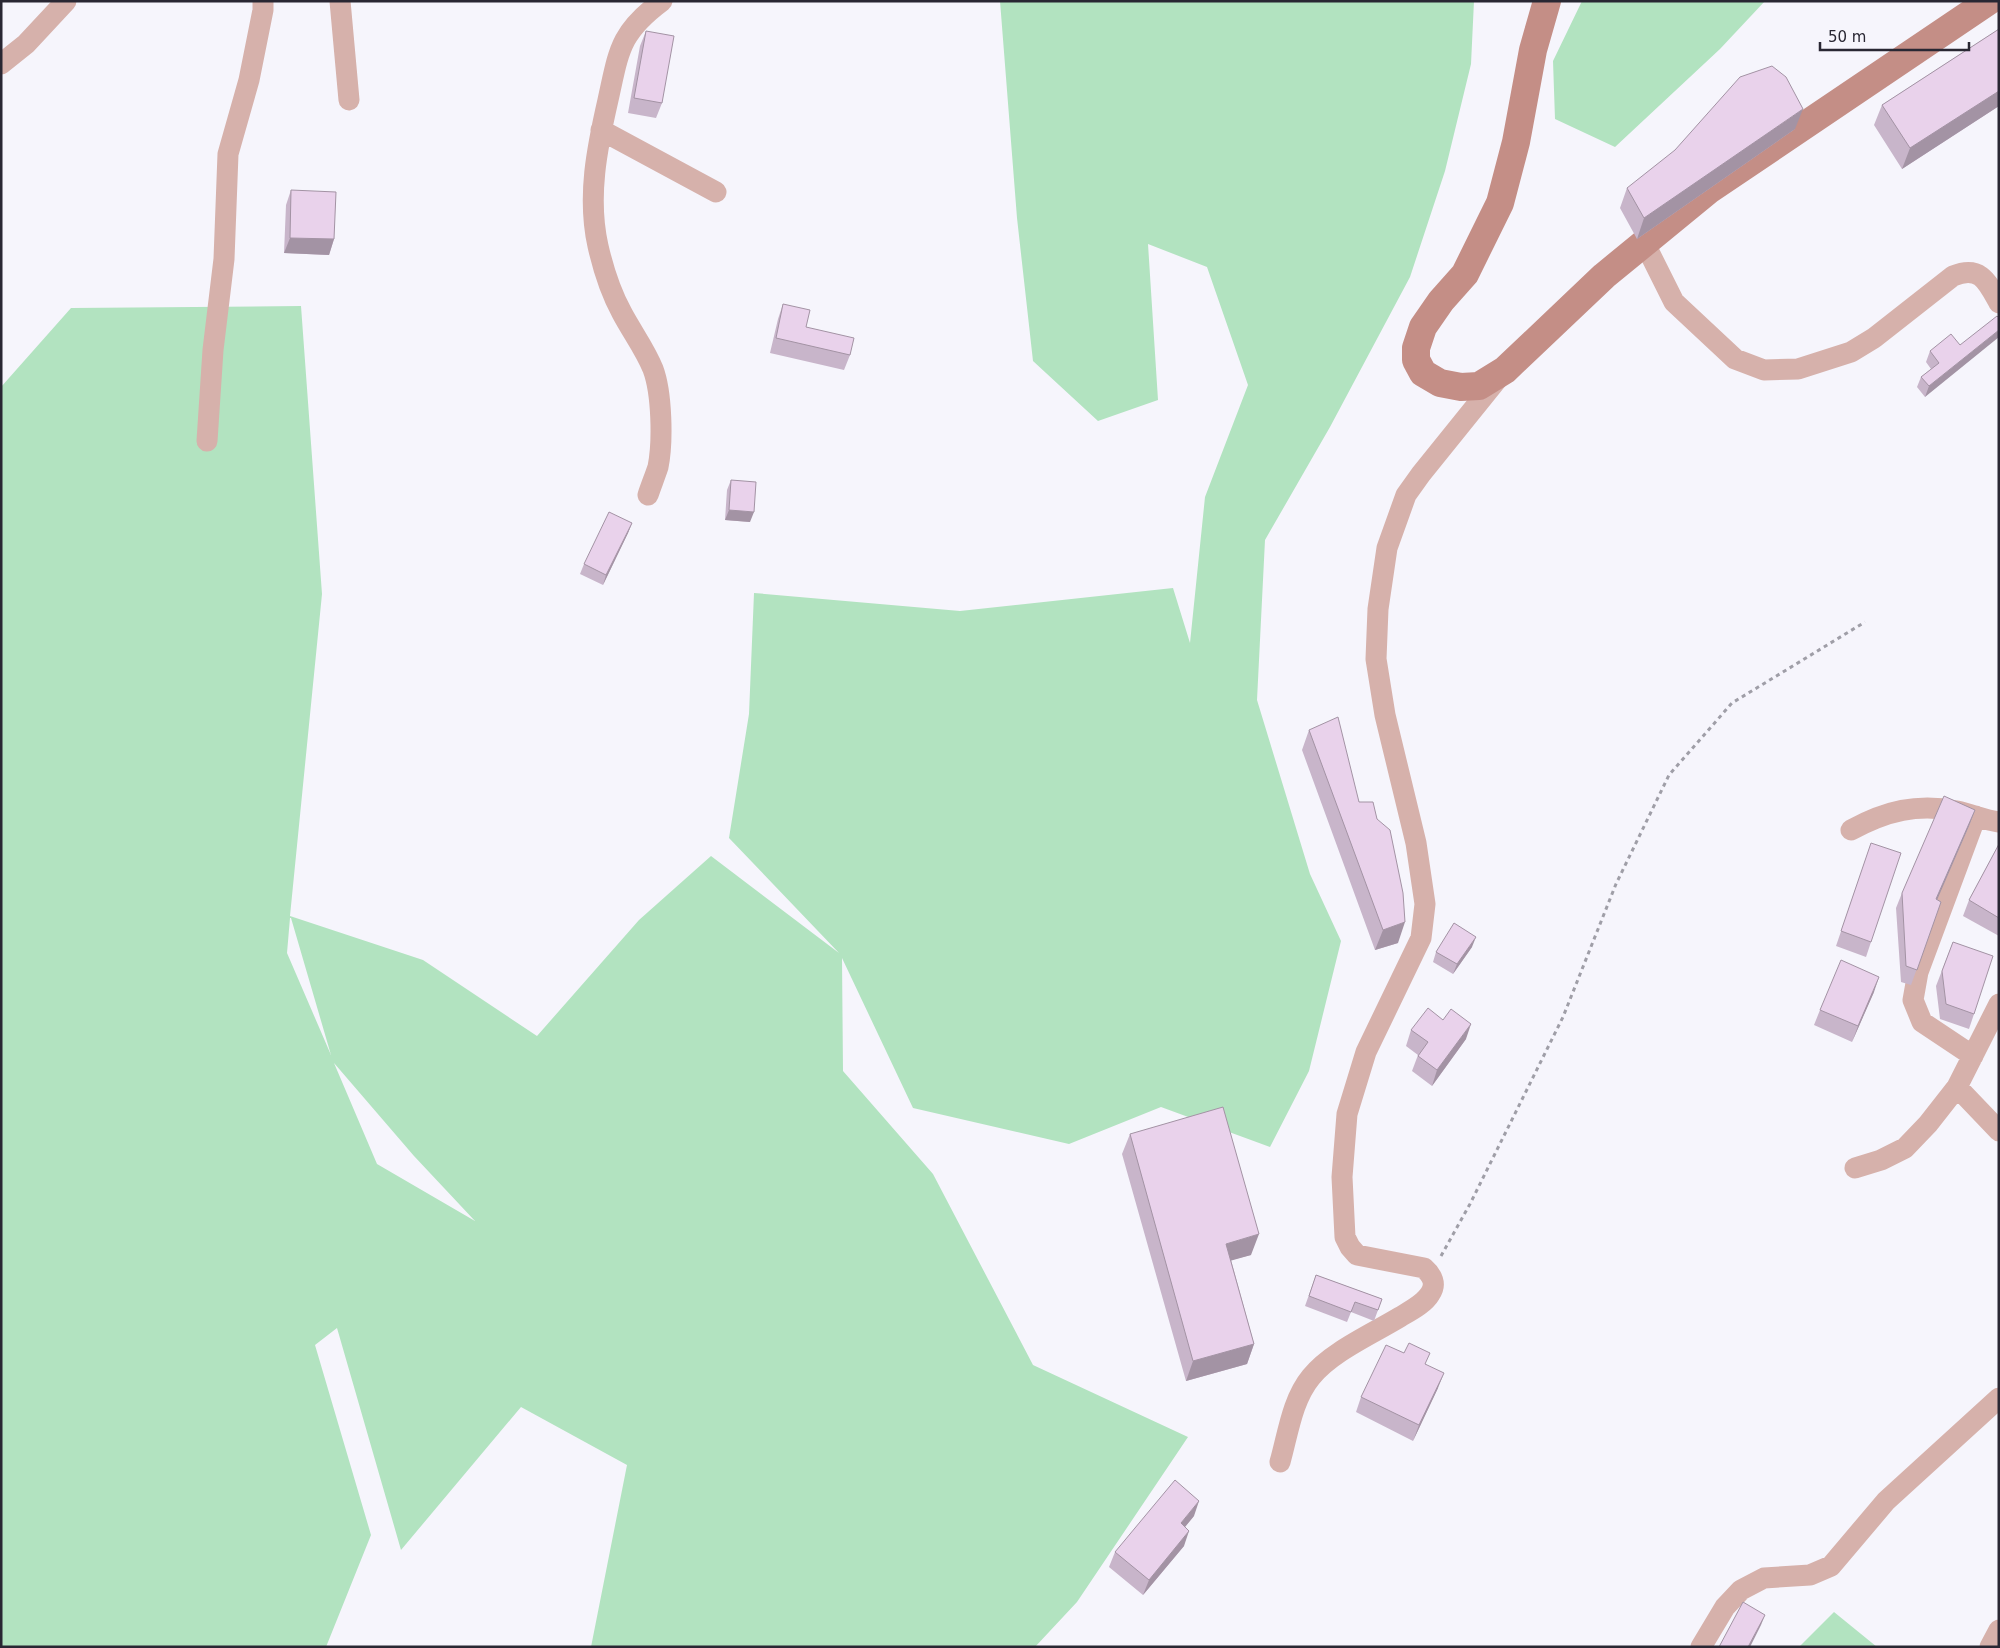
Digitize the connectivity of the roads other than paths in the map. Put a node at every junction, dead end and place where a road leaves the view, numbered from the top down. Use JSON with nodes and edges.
{"nodes":[{"id":1,"x":66,"y":1,"type":"edge"},
{"id":2,"x":263,"y":1,"type":"edge"},
{"id":3,"x":340,"y":1,"type":"edge"},
{"id":4,"x":662,"y":1,"type":"edge"},
{"id":5,"x":1547,"y":1,"type":"edge"},
{"id":6,"x":1989,"y":1,"type":"edge"},
{"id":7,"x":1,"y":64,"type":"edge"},
{"id":8,"x":349,"y":100,"type":"dead end"},
{"id":9,"x":601,"y":130,"type":"junction"},
{"id":10,"x":716,"y":192,"type":"dead end"},
{"id":11,"x":1645,"y":244,"type":"junction"},
{"id":12,"x":1999,"y":303,"type":"edge"},
{"id":13,"x":1505,"y":370,"type":"junction"},
{"id":14,"x":207,"y":440,"type":"dead end"},
{"id":15,"x":648,"y":496,"type":"dead end"},
{"id":16,"x":1976,"y":816,"type":"junction"},
{"id":17,"x":1999,"y":822,"type":"edge"},
{"id":18,"x":1851,"y":830,"type":"dead end"},
{"id":19,"x":1999,"y":1004,"type":"edge"},
{"id":20,"x":1973,"y":1056,"type":"junction"},
{"id":21,"x":1957,"y":1087,"type":"junction"},
{"id":22,"x":1999,"y":1131,"type":"edge"},
{"id":23,"x":1856,"y":1168,"type":"dead end"},
{"id":24,"x":1999,"y":1398,"type":"edge"},
{"id":25,"x":1280,"y":1462,"type":"dead end"},
{"id":26,"x":1999,"y":1630,"type":"edge"},
{"id":27,"x":1701,"y":1647,"type":"edge"},
{"id":28,"x":1990,"y":1647,"type":"edge"}],
"edges":[{"from":1,"to":7,"type":"street"},
{"from":2,"to":14,"type":"street"},
{"from":3,"to":8,"type":"street"},
{"from":4,"to":9,"type":"street"},
{"from":5,"to":13,"type":"main road"},
{"from":6,"to":11,"type":"main road"},
{"from":9,"to":10,"type":"street"},
{"from":9,"to":15,"type":"street"},
{"from":11,"to":12,"type":"street"},
{"from":11,"to":13,"type":"main road"},
{"from":13,"to":25,"type":"street"},
{"from":16,"to":17,"type":"street"},
{"from":16,"to":18,"type":"street"},
{"from":16,"to":20,"type":"street"},
{"from":19,"to":20,"type":"street"},
{"from":20,"to":21,"type":"street"},
{"from":21,"to":22,"type":"street"},
{"from":21,"to":23,"type":"street"},
{"from":24,"to":27,"type":"street"},
{"from":26,"to":28,"type":"street"}]}
